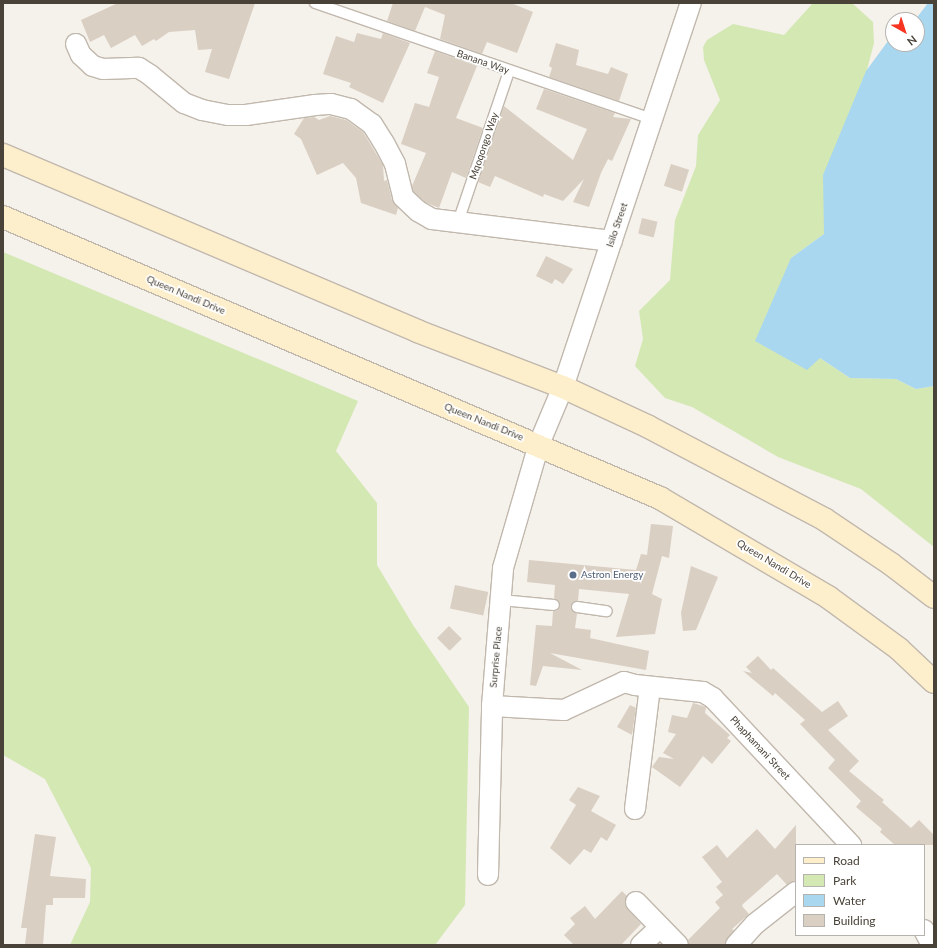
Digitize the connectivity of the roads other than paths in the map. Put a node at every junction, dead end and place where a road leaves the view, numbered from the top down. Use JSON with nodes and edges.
{"nodes":[{"id":1,"x":314,"y":3,"type":"edge"},
{"id":2,"x":691,"y":3,"type":"edge"},
{"id":3,"x":76,"y":44,"type":"dead end"},
{"id":4,"x":509,"y":71,"type":"junction"},
{"id":5,"x":651,"y":119,"type":"junction"},
{"id":6,"x":3,"y":155,"type":"edge"},
{"id":7,"x":3,"y":216,"type":"edge"},
{"id":8,"x":458,"y":222,"type":"junction"},
{"id":9,"x":612,"y":241,"type":"junction"},
{"id":10,"x":563,"y":387,"type":"junction"},
{"id":11,"x":539,"y":444,"type":"junction"},
{"id":12,"x":934,"y":597,"type":"edge"},
{"id":13,"x":501,"y":600,"type":"junction"},
{"id":14,"x":554,"y":605,"type":"dead end"},
{"id":15,"x":577,"y":608,"type":"dead end"},
{"id":16,"x":607,"y":611,"type":"dead end"},
{"id":17,"x":934,"y":682,"type":"edge"},
{"id":18,"x":650,"y":687,"type":"junction"},
{"id":19,"x":492,"y":706,"type":"junction"},
{"id":20,"x":635,"y":809,"type":"dead end"},
{"id":21,"x":848,"y":844,"type":"edge"},
{"id":22,"x":488,"y":875,"type":"dead end"},
{"id":23,"x":795,"y":893,"type":"edge"},
{"id":24,"x":636,"y":902,"type":"dead end"},
{"id":25,"x":660,"y":927,"type":"junction"},
{"id":26,"x":925,"y":932,"type":"edge"},
{"id":27,"x":641,"y":945,"type":"edge"},
{"id":28,"x":678,"y":945,"type":"edge"},
{"id":29,"x":736,"y":945,"type":"edge"},
{"id":30,"x":932,"y":945,"type":"edge"}],
"edges":[{"from":1,"to":4,"type":"lane","name":"Banana Way"},
{"from":2,"to":5,"type":"street","name":"Isilo Street"},
{"from":3,"to":8,"type":"street"},
{"from":4,"to":5,"type":"lane","name":"Banana Way"},
{"from":4,"to":8,"type":"lane","name":"Mqoqongo Way"},
{"from":5,"to":9,"type":"street","name":"Isilo Street"},
{"from":6,"to":10,"type":"main road"},
{"from":7,"to":11,"type":"main road","name":"Queen Nandi Drive"},
{"from":8,"to":9,"type":"street"},
{"from":9,"to":10,"type":"street","name":"Isilo Street"},
{"from":10,"to":11,"type":"street","name":"Isilo Street"},
{"from":10,"to":12,"type":"main road"},
{"from":11,"to":13,"type":"street","name":"Surprise Place"},
{"from":11,"to":17,"type":"main road","name":"Queen Nandi Drive"},
{"from":13,"to":14,"type":"lane"},
{"from":13,"to":19,"type":"street","name":"Surprise Place"},
{"from":15,"to":16,"type":"lane"},
{"from":18,"to":19,"type":"street","name":"Phaphamani Street"},
{"from":18,"to":20,"type":"street"},
{"from":18,"to":21,"type":"street","name":"Phaphamani Street"},
{"from":19,"to":22,"type":"street","name":"Surprise Place"},
{"from":23,"to":29,"type":"street"},
{"from":24,"to":25,"type":"street"},
{"from":25,"to":27,"type":"street"},
{"from":25,"to":28,"type":"street"},
{"from":26,"to":30,"type":"street"}]}
